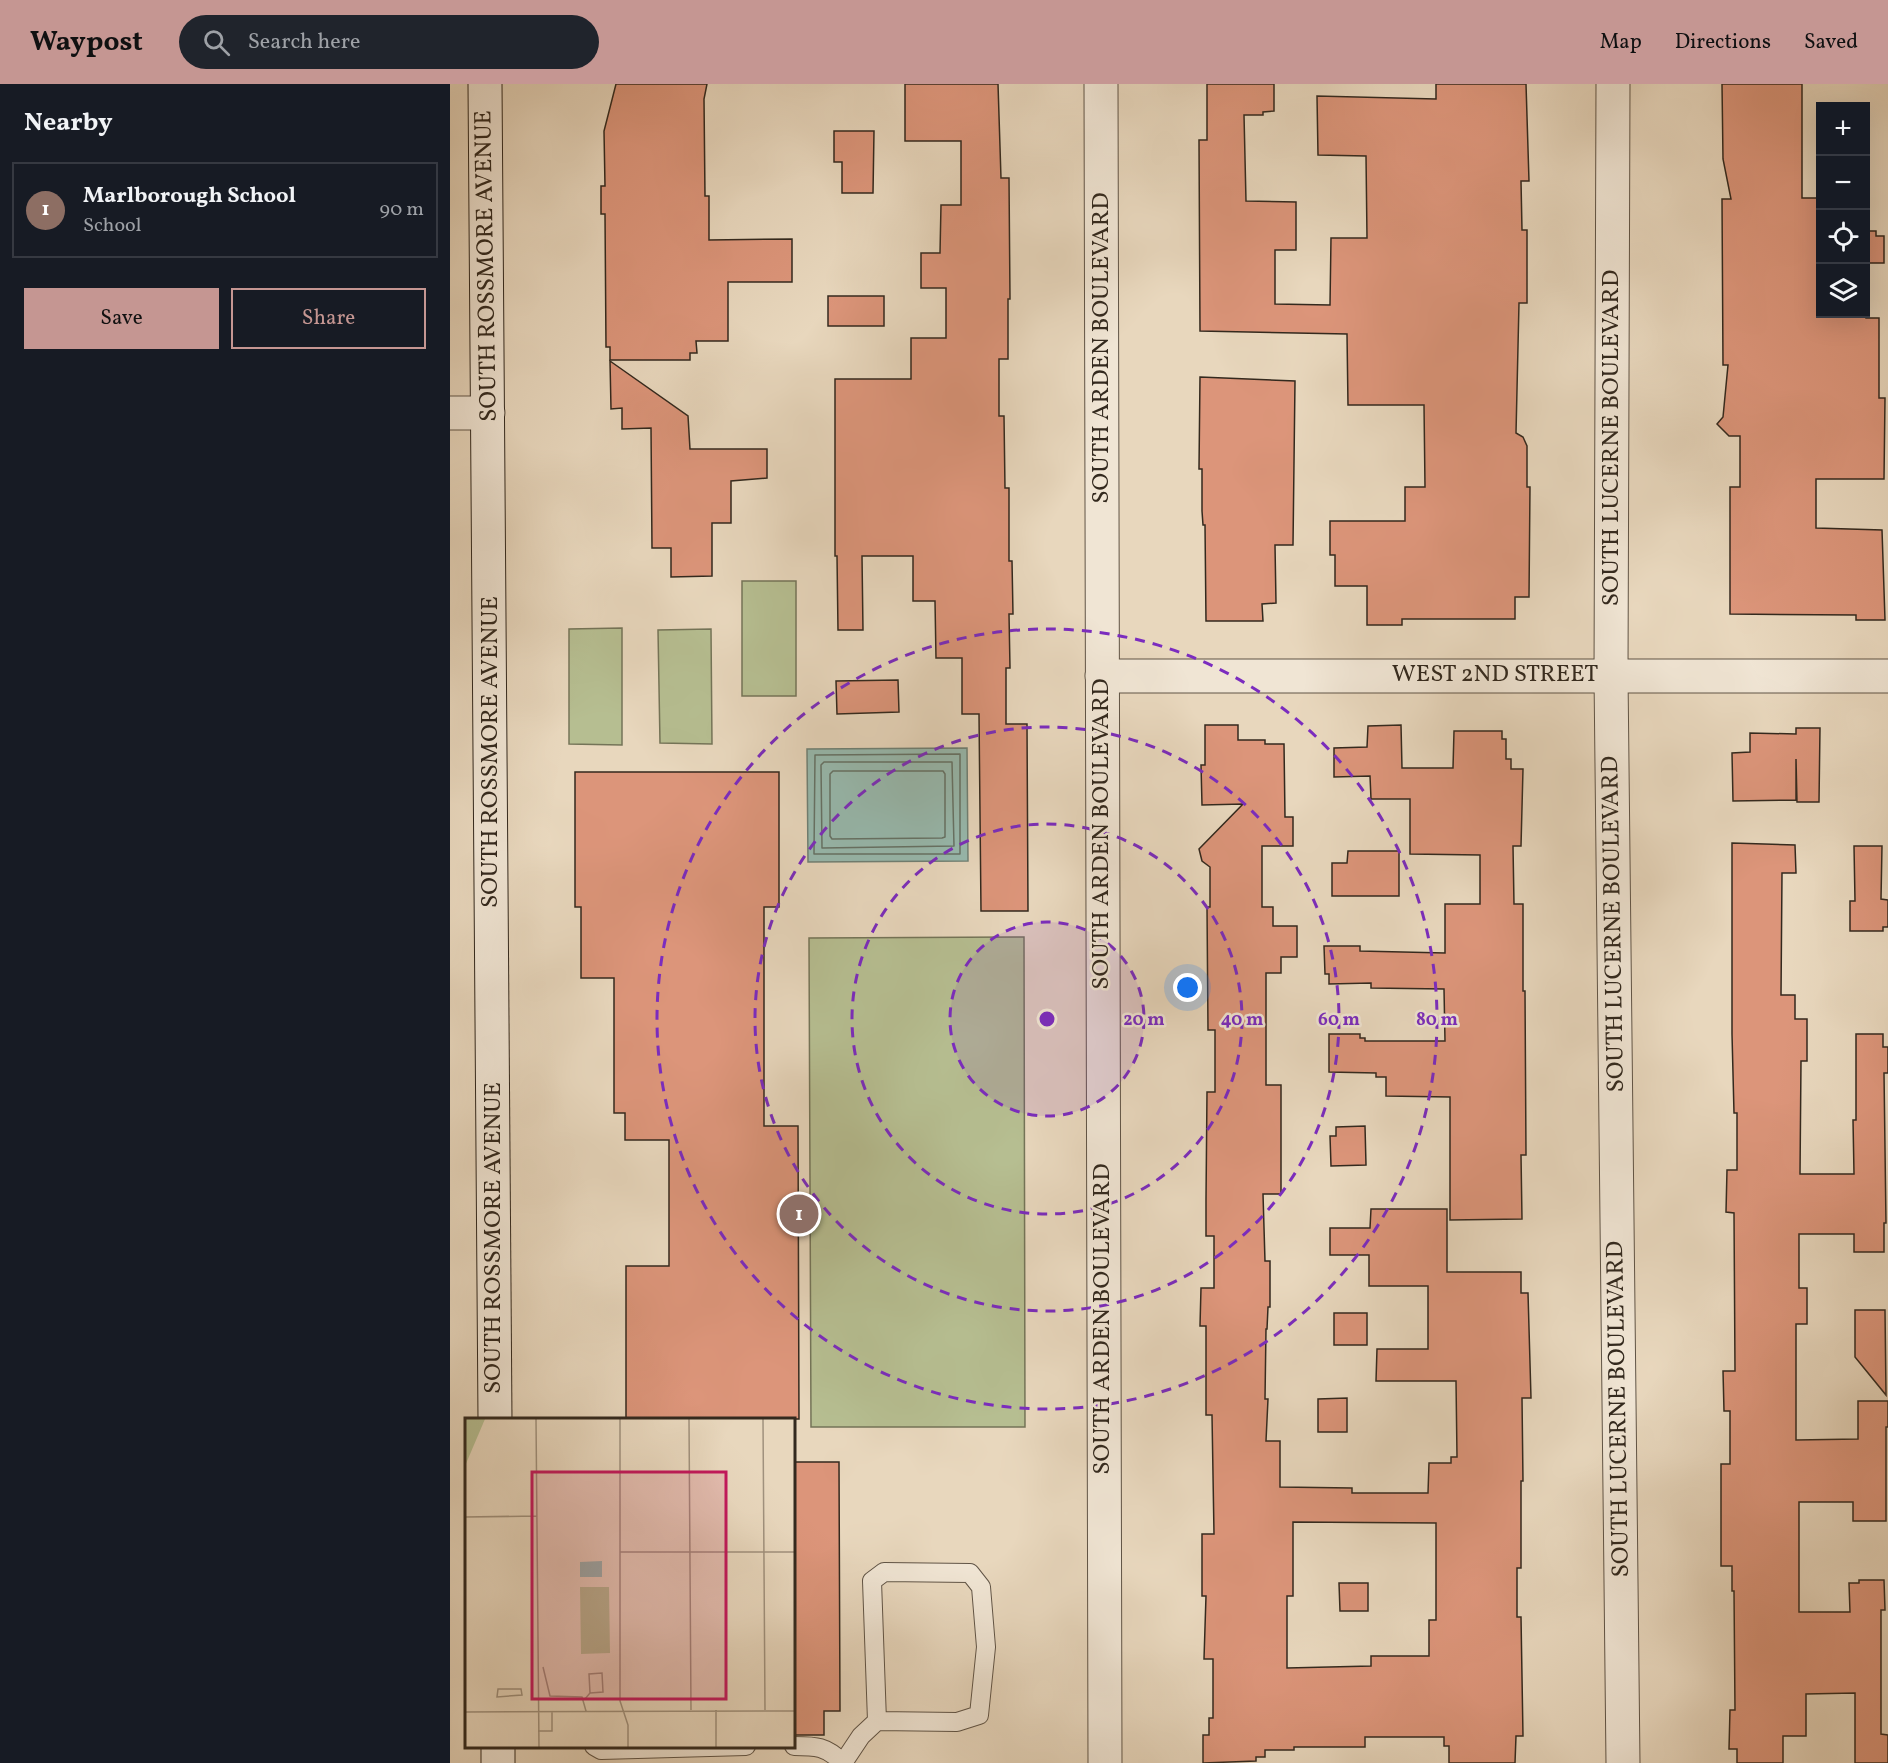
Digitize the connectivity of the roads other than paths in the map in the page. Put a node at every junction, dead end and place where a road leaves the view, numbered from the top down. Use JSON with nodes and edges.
{"nodes":[{"id":1,"x":485,"y":84,"type":"edge"},
{"id":2,"x":1101,"y":84,"type":"edge"},
{"id":3,"x":1613,"y":84,"type":"edge"},
{"id":4,"x":450,"y":413,"type":"edge"},
{"id":5,"x":488,"y":413,"type":"junction"},
{"id":6,"x":1611,"y":675,"type":"junction"},
{"id":7,"x":1102,"y":676,"type":"junction"},
{"id":8,"x":1888,"y":676,"type":"edge"},
{"id":9,"x":495,"y":1418,"type":"edge"},
{"id":10,"x":877,"y":1720,"type":"junction"},
{"id":11,"x":795,"y":1746,"type":"edge"},
{"id":12,"x":598,"y":1748,"type":"edge"},
{"id":13,"x":674,"y":1748,"type":"edge"},
{"id":14,"x":843,"y":1763,"type":"edge"},
{"id":15,"x":1105,"y":1763,"type":"edge"},
{"id":16,"x":1623,"y":1763,"type":"edge"}],
"edges":[{"from":1,"to":5,"type":"street","name":"SOUTH ROSSMORE AVENUE"},
{"from":2,"to":7,"type":"street","name":"SOUTH ARDEN BOULEVARD"},
{"from":3,"to":6,"type":"street","name":"SOUTH LUCERNE BOULEVARD"},
{"from":4,"to":5,"type":"street"},
{"from":5,"to":9,"type":"street","name":"SOUTH ROSSMORE AVENUE"},
{"from":6,"to":7,"type":"street","name":"WEST 2ND STREET"},
{"from":6,"to":8,"type":"street","name":"WEST 2ND STREET"},
{"from":6,"to":16,"type":"street","name":"SOUTH LUCERNE BOULEVARD"},
{"from":7,"to":15,"type":"street","name":"SOUTH ARDEN BOULEVARD"},
{"from":10,"to":10,"type":"lane"},
{"from":10,"to":14,"type":"lane"},
{"from":11,"to":14,"type":"lane"},
{"from":12,"to":13,"type":"lane"}]}
